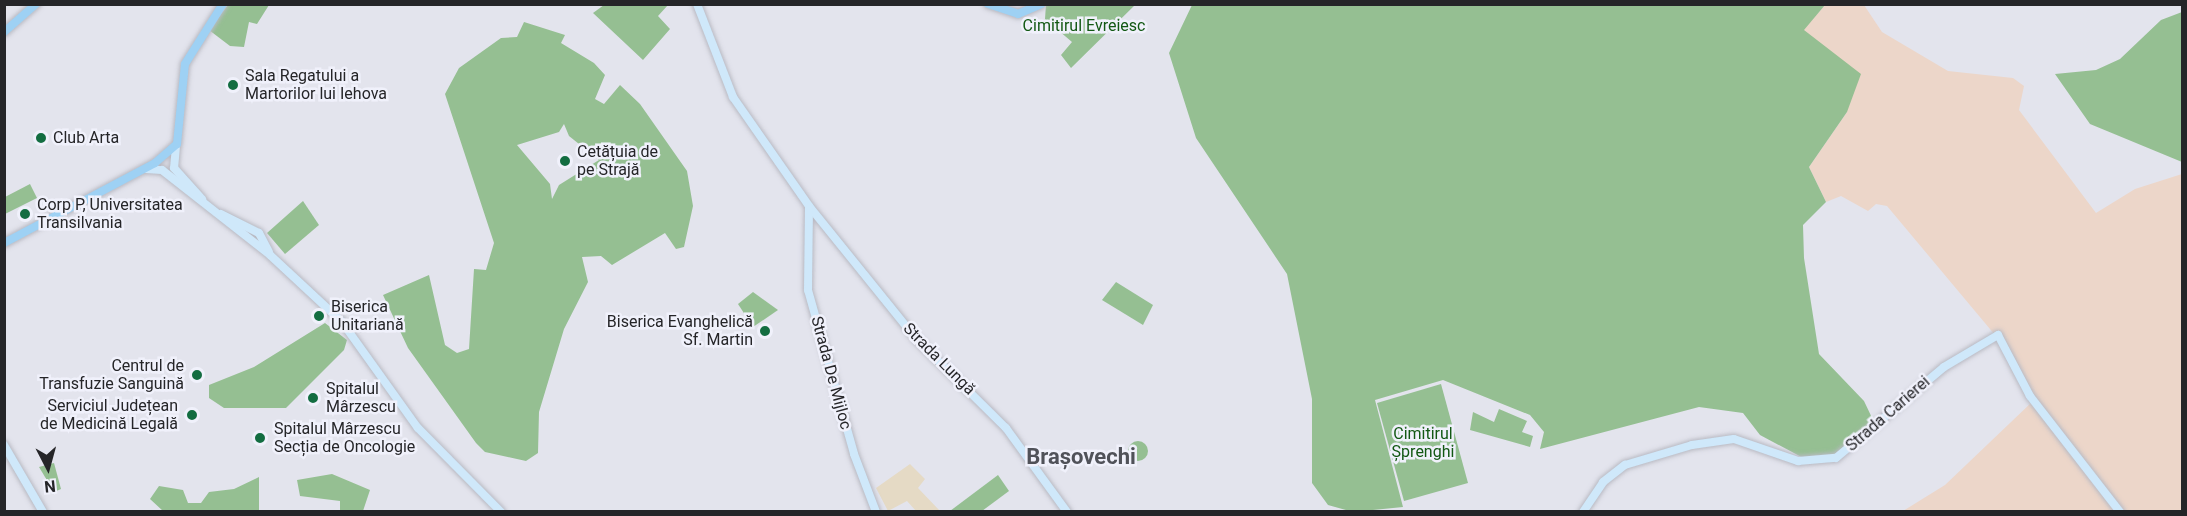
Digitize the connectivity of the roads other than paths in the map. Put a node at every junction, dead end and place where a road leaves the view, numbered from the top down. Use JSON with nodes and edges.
{"nodes":[{"id":1,"x":36,"y":4,"type":"edge"},
{"id":2,"x":223,"y":4,"type":"edge"},
{"id":3,"x":697,"y":4,"type":"edge"},
{"id":4,"x":1041,"y":4,"type":"edge"},
{"id":5,"x":988,"y":5,"type":"edge"},
{"id":6,"x":4,"y":32,"type":"edge"},
{"id":7,"x":177,"y":144,"type":"junction"},
{"id":8,"x":142,"y":169,"type":"junction"},
{"id":9,"x":809,"y":206,"type":"junction"},
{"id":10,"x":827,"y":229,"type":"junction"},
{"id":11,"x":813,"y":230,"type":"junction"},
{"id":12,"x":249,"y":236,"type":"junction"},
{"id":13,"x":4,"y":243,"type":"edge"},
{"id":14,"x":258,"y":243,"type":"junction"},
{"id":15,"x":4,"y":445,"type":"edge"},
{"id":16,"x":43,"y":512,"type":"edge"},
{"id":17,"x":501,"y":512,"type":"edge"},
{"id":18,"x":876,"y":512,"type":"edge"},
{"id":19,"x":1067,"y":512,"type":"edge"},
{"id":20,"x":1583,"y":512,"type":"edge"},
{"id":21,"x":2120,"y":512,"type":"edge"}],
"edges":[{"from":1,"to":6,"type":"main road"},
{"from":2,"to":7,"type":"main road"},
{"from":3,"to":9,"type":"street","name":"Strada Lungă"},
{"from":4,"to":5,"type":"main road"},
{"from":7,"to":8,"type":"main road"},
{"from":7,"to":12,"type":"street"},
{"from":8,"to":12,"type":"street"},
{"from":8,"to":13,"type":"main road"},
{"from":9,"to":10,"type":"street","name":"Strada Lungă"},
{"from":9,"to":11,"type":"street","name":"Strada Lungă"},
{"from":10,"to":11,"type":"street"},
{"from":10,"to":19,"type":"street","name":"Strada Lungă"},
{"from":11,"to":18,"type":"street","name":"Strada De Mijloc"},
{"from":12,"to":14,"type":"street"},
{"from":12,"to":14,"type":"street"},
{"from":14,"to":17,"type":"street"},
{"from":15,"to":16,"type":"street"},
{"from":20,"to":21,"type":"street","name":"Strada Carierei"}]}
